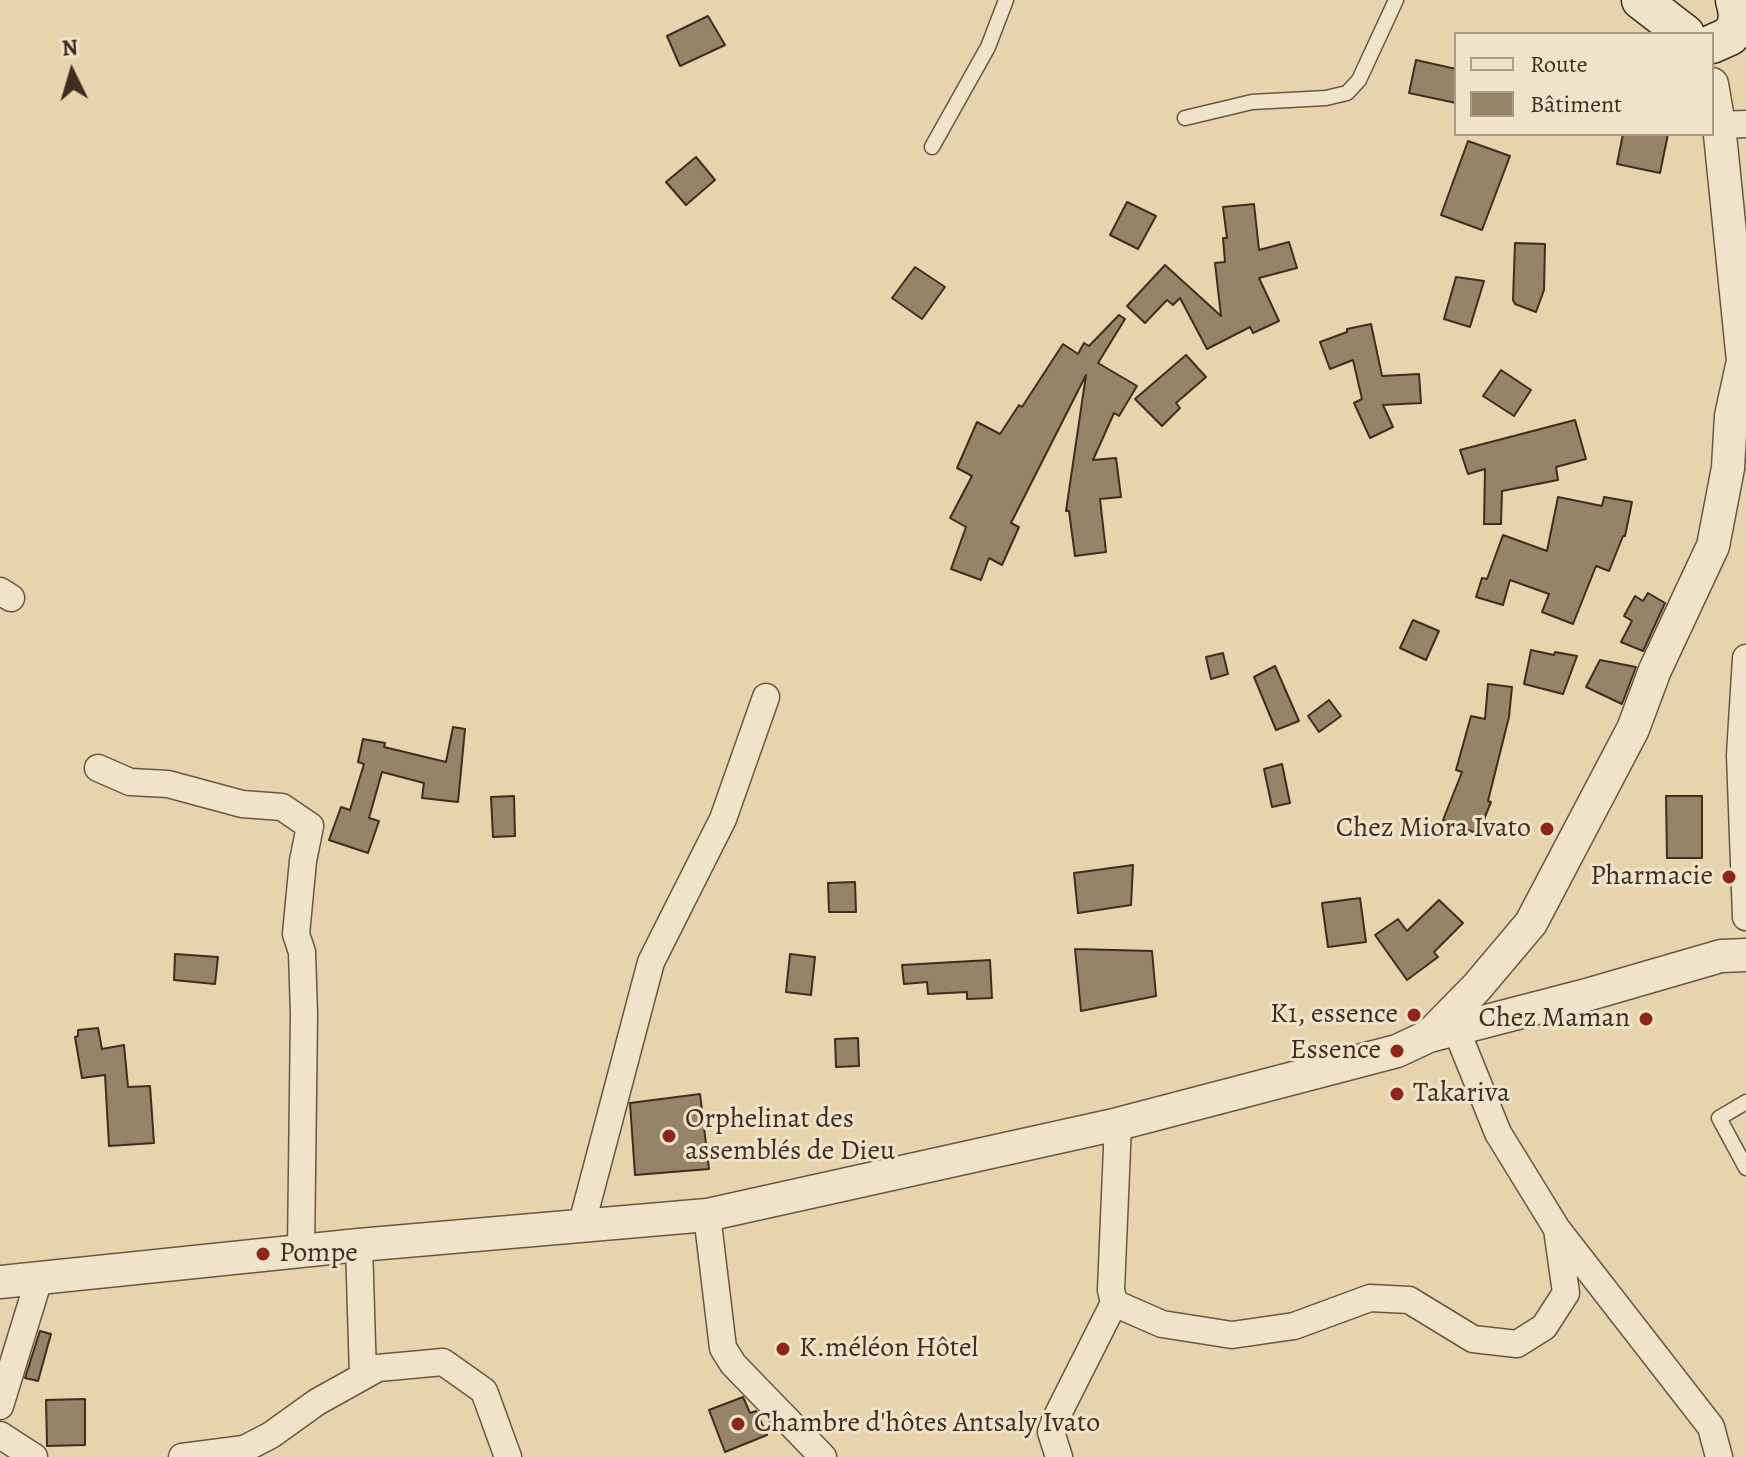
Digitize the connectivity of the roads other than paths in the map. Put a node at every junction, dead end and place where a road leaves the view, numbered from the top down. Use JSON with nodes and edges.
{"nodes":[{"id":1,"x":1006,"y":0,"type":"edge"},
{"id":2,"x":1396,"y":0,"type":"edge"},
{"id":3,"x":1641,"y":0,"type":"edge"},
{"id":4,"x":1682,"y":0,"type":"edge"},
{"id":5,"x":1732,"y":19,"type":"edge"},
{"id":6,"x":1682,"y":32,"type":"edge"},
{"id":7,"x":1684,"y":32,"type":"edge"},
{"id":8,"x":1714,"y":77,"type":"edge"},
{"id":9,"x":1714,"y":87,"type":"edge"},
{"id":10,"x":1185,"y":118,"type":"dead end"},
{"id":11,"x":1733,"y":125,"type":"edge"},
{"id":12,"x":932,"y":147,"type":"dead end"},
{"id":13,"x":1744,"y":369,"type":"edge"},
{"id":14,"x":1746,"y":658,"type":"edge"},
{"id":15,"x":766,"y":697,"type":"dead end"},
{"id":16,"x":98,"y":768,"type":"dead end"},
{"id":17,"x":1746,"y":909,"type":"edge"},
{"id":18,"x":1746,"y":955,"type":"edge"},
{"id":19,"x":1442,"y":1033,"type":"junction"},
{"id":20,"x":1746,"y":1102,"type":"edge"},
{"id":21,"x":1118,"y":1124,"type":"junction"},
{"id":22,"x":1746,"y":1168,"type":"edge"},
{"id":23,"x":707,"y":1215,"type":"junction"},
{"id":24,"x":581,"y":1227,"type":"junction"},
{"id":25,"x":1557,"y":1229,"type":"junction"},
{"id":26,"x":359,"y":1245,"type":"junction"},
{"id":27,"x":301,"y":1251,"type":"junction"},
{"id":28,"x":39,"y":1279,"type":"junction"},
{"id":29,"x":0,"y":1282,"type":"edge"},
{"id":30,"x":1114,"y":1303,"type":"junction"},
{"id":31,"x":363,"y":1376,"type":"junction"},
{"id":32,"x":0,"y":1406,"type":"edge"},
{"id":33,"x":0,"y":1435,"type":"edge"},
{"id":34,"x":34,"y":1457,"type":"edge"},
{"id":35,"x":182,"y":1457,"type":"edge"},
{"id":36,"x":508,"y":1457,"type":"edge"},
{"id":37,"x":823,"y":1457,"type":"edge"},
{"id":38,"x":1059,"y":1457,"type":"edge"},
{"id":39,"x":1719,"y":1457,"type":"edge"}],
"edges":[{"from":1,"to":12,"type":"lane"},
{"from":2,"to":10,"type":"lane"},
{"from":3,"to":6,"type":"main road"},
{"from":4,"to":7,"type":"main road"},
{"from":5,"to":8,"type":"street"},
{"from":9,"to":11,"type":"street"},
{"from":11,"to":13,"type":"street"},
{"from":13,"to":19,"type":"street"},
{"from":14,"to":17,"type":"street"},
{"from":15,"to":24,"type":"street"},
{"from":16,"to":27,"type":"street"},
{"from":18,"to":19,"type":"street"},
{"from":19,"to":21,"type":"street"},
{"from":19,"to":25,"type":"street"},
{"from":20,"to":22,"type":"lane"},
{"from":21,"to":23,"type":"street"},
{"from":21,"to":30,"type":"street"},
{"from":23,"to":24,"type":"street"},
{"from":23,"to":37,"type":"street"},
{"from":24,"to":26,"type":"street"},
{"from":25,"to":30,"type":"street"},
{"from":25,"to":39,"type":"street"},
{"from":26,"to":27,"type":"street"},
{"from":26,"to":31,"type":"street"},
{"from":27,"to":28,"type":"street"},
{"from":28,"to":29,"type":"street"},
{"from":28,"to":32,"type":"street"},
{"from":30,"to":38,"type":"street"},
{"from":31,"to":35,"type":"street"},
{"from":31,"to":36,"type":"street"},
{"from":33,"to":34,"type":"street"}]}
